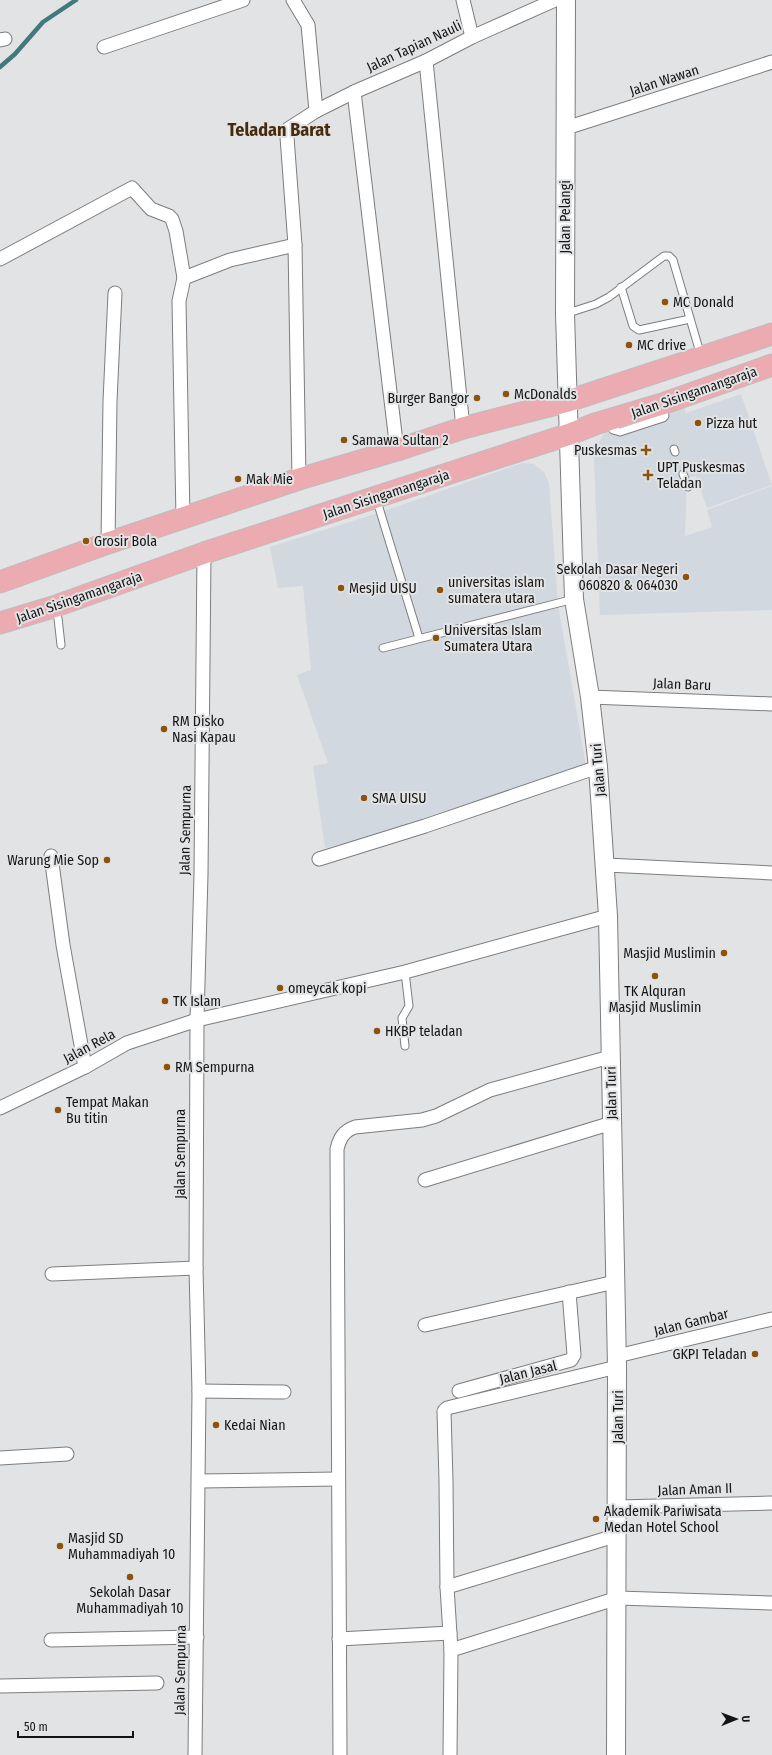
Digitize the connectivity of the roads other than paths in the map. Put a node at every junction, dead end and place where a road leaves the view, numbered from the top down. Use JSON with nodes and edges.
{"nodes":[{"id":1,"x":243,"y":0,"type":"edge"},
{"id":2,"x":463,"y":0,"type":"edge"},
{"id":3,"x":555,"y":0,"type":"edge"},
{"id":4,"x":566,"y":0,"type":"edge"},
{"id":5,"x":296,"y":5,"type":"edge"},
{"id":6,"x":472,"y":37,"type":"junction"},
{"id":7,"x":104,"y":47,"type":"dead end"},
{"id":8,"x":426,"y":61,"type":"junction"},
{"id":9,"x":772,"y":62,"type":"edge"},
{"id":10,"x":354,"y":92,"type":"junction"},
{"id":11,"x":316,"y":111,"type":"junction"},
{"id":12,"x":566,"y":128,"type":"junction"},
{"id":13,"x":295,"y":245,"type":"junction"},
{"id":14,"x":0,"y":259,"type":"edge"},
{"id":15,"x":184,"y":278,"type":"junction"},
{"id":16,"x":621,"y":287,"type":"junction"},
{"id":17,"x":115,"y":293,"type":"dead end"},
{"id":18,"x":565,"y":314,"type":"junction"},
{"id":19,"x":690,"y":319,"type":"junction"},
{"id":20,"x":772,"y":334,"type":"edge"},
{"id":21,"x":701,"y":358,"type":"junction"},
{"id":22,"x":772,"y":365,"type":"edge"},
{"id":23,"x":568,"y":401,"type":"junction"},
{"id":24,"x":463,"y":428,"type":"junction"},
{"id":25,"x":570,"y":434,"type":"junction"},
{"id":26,"x":396,"y":450,"type":"junction"},
{"id":27,"x":684,"y":474,"type":"dead end"},
{"id":28,"x":299,"y":479,"type":"junction"},
{"id":29,"x":688,"y":487,"type":"dead end"},
{"id":30,"x":376,"y":497,"type":"junction"},
{"id":31,"x":183,"y":519,"type":"junction"},
{"id":32,"x":108,"y":543,"type":"junction"},
{"id":33,"x":204,"y":553,"type":"junction"},
{"id":34,"x":0,"y":582,"type":"edge"},
{"id":35,"x":574,"y":599,"type":"junction"},
{"id":36,"x":53,"y":607,"type":"junction"},
{"id":37,"x":0,"y":623,"type":"edge"},
{"id":38,"x":419,"y":638,"type":"junction"},
{"id":39,"x":61,"y":645,"type":"dead end"},
{"id":40,"x":383,"y":648,"type":"dead end"},
{"id":41,"x":590,"y":697,"type":"junction"},
{"id":42,"x":772,"y":704,"type":"edge"},
{"id":43,"x":598,"y":767,"type":"junction"},
{"id":44,"x":51,"y":856,"type":"dead end"},
{"id":45,"x":319,"y":859,"type":"dead end"},
{"id":46,"x":606,"y":865,"type":"junction"},
{"id":47,"x":772,"y":873,"type":"edge"},
{"id":48,"x":608,"y":916,"type":"junction"},
{"id":49,"x":405,"y":972,"type":"junction"},
{"id":50,"x":196,"y":1020,"type":"junction"},
{"id":51,"x":405,"y":1046,"type":"dead end"},
{"id":52,"x":610,"y":1057,"type":"junction"},
{"id":53,"x":85,"y":1067,"type":"junction"},
{"id":54,"x":0,"y":1108,"type":"edge"},
{"id":55,"x":612,"y":1122,"type":"junction"},
{"id":56,"x":425,"y":1180,"type":"dead end"},
{"id":57,"x":196,"y":1268,"type":"junction"},
{"id":58,"x":52,"y":1274,"type":"dead end"},
{"id":59,"x":615,"y":1282,"type":"junction"},
{"id":60,"x":569,"y":1292,"type":"junction"},
{"id":61,"x":772,"y":1319,"type":"edge"},
{"id":62,"x":424,"y":1326,"type":"dead end"},
{"id":63,"x":617,"y":1362,"type":"junction"},
{"id":64,"x":199,"y":1391,"type":"junction"},
{"id":65,"x":459,"y":1391,"type":"dead end"},
{"id":66,"x":284,"y":1392,"type":"dead end"},
{"id":67,"x":68,"y":1454,"type":"dead end"},
{"id":68,"x":0,"y":1458,"type":"edge"},
{"id":69,"x":338,"y":1479,"type":"junction"},
{"id":70,"x":199,"y":1481,"type":"junction"},
{"id":71,"x":772,"y":1503,"type":"edge"},
{"id":72,"x":618,"y":1507,"type":"junction"},
{"id":73,"x":618,"y":1534,"type":"junction"},
{"id":74,"x":447,"y":1587,"type":"junction"},
{"id":75,"x":618,"y":1598,"type":"junction"},
{"id":76,"x":772,"y":1603,"type":"edge"},
{"id":77,"x":450,"y":1633,"type":"junction"},
{"id":78,"x":197,"y":1637,"type":"junction"},
{"id":79,"x":339,"y":1639,"type":"junction"},
{"id":80,"x":51,"y":1640,"type":"dead end"},
{"id":81,"x":451,"y":1650,"type":"junction"},
{"id":82,"x":157,"y":1684,"type":"dead end"},
{"id":83,"x":0,"y":1686,"type":"edge"},
{"id":84,"x":195,"y":1755,"type":"edge"},
{"id":85,"x":340,"y":1755,"type":"edge"},
{"id":86,"x":450,"y":1755,"type":"edge"},
{"id":87,"x":616,"y":1755,"type":"edge"}],
"edges":[{"from":1,"to":7,"type":"street"},
{"from":2,"to":6,"type":"street"},
{"from":3,"to":6,"type":"street","name":"Jalan Tapian Nauli"},
{"from":4,"to":12,"type":"main road","name":"Jalan Pelangi"},
{"from":5,"to":11,"type":"street"},
{"from":6,"to":8,"type":"street","name":"Jalan Tapian Nauli"},
{"from":8,"to":10,"type":"street","name":"Jalan Tapian Nauli"},
{"from":8,"to":24,"type":"street"},
{"from":9,"to":12,"type":"street","name":"Jalan Wawan"},
{"from":10,"to":11,"type":"street","name":"Jalan Tapian Nauli"},
{"from":10,"to":26,"type":"street"},
{"from":11,"to":13,"type":"street","name":"Jalan Tapian Nauli"},
{"from":12,"to":18,"type":"main road","name":"Jalan Pelangi"},
{"from":13,"to":15,"type":"street"},
{"from":13,"to":28,"type":"street"},
{"from":14,"to":15,"type":"street"},
{"from":15,"to":31,"type":"street"},
{"from":16,"to":18,"type":"lane"},
{"from":16,"to":19,"type":"lane"},
{"from":16,"to":19,"type":"lane"},
{"from":17,"to":32,"type":"street"},
{"from":18,"to":23,"type":"main road","name":"Jalan Pelangi"},
{"from":19,"to":21,"type":"lane"},
{"from":20,"to":21,"type":"main road"},
{"from":21,"to":23,"type":"main road"},
{"from":22,"to":25,"type":"main road","name":"Jalan Sisingamangaraja"},
{"from":23,"to":24,"type":"main road"},
{"from":23,"to":25,"type":"main road","name":"Jalan Pelangi"},
{"from":24,"to":26,"type":"main road"},
{"from":25,"to":30,"type":"main road","name":"Jalan Sisingamangaraja"},
{"from":25,"to":35,"type":"main road","name":"Jalan Turi"},
{"from":26,"to":28,"type":"main road"},
{"from":27,"to":29,"type":"lane"},
{"from":28,"to":31,"type":"main road"},
{"from":30,"to":33,"type":"main road","name":"Jalan Sisingamangaraja"},
{"from":30,"to":38,"type":"lane"},
{"from":31,"to":32,"type":"main road"},
{"from":32,"to":34,"type":"main road"},
{"from":33,"to":36,"type":"main road","name":"Jalan Sisingamangaraja"},
{"from":33,"to":50,"type":"street","name":"Jalan Sempurna"},
{"from":35,"to":38,"type":"lane"},
{"from":35,"to":41,"type":"main road","name":"Jalan Turi"},
{"from":36,"to":37,"type":"main road","name":"Jalan Sisingamangaraja"},
{"from":36,"to":39,"type":"lane"},
{"from":38,"to":40,"type":"lane"},
{"from":41,"to":42,"type":"street","name":"Jalan Baru"},
{"from":41,"to":43,"type":"main road","name":"Jalan Turi"},
{"from":43,"to":45,"type":"street"},
{"from":43,"to":46,"type":"main road","name":"Jalan Turi"},
{"from":44,"to":53,"type":"street"},
{"from":46,"to":47,"type":"street"},
{"from":46,"to":48,"type":"main road","name":"Jalan Turi"},
{"from":48,"to":49,"type":"street","name":"Jalan Rela"},
{"from":48,"to":52,"type":"main road","name":"Jalan Turi"},
{"from":49,"to":50,"type":"street","name":"Jalan Rela"},
{"from":49,"to":51,"type":"lane"},
{"from":50,"to":53,"type":"street","name":"Jalan Rela"},
{"from":50,"to":57,"type":"street","name":"Jalan Sempurna"},
{"from":52,"to":55,"type":"main road","name":"Jalan Turi"},
{"from":52,"to":69,"type":"street"},
{"from":53,"to":54,"type":"street","name":"Jalan Rela"},
{"from":55,"to":56,"type":"street"},
{"from":55,"to":59,"type":"main road","name":"Jalan Turi"},
{"from":57,"to":58,"type":"street"},
{"from":57,"to":64,"type":"street","name":"Jalan Sempurna"},
{"from":59,"to":60,"type":"street"},
{"from":59,"to":63,"type":"main road","name":"Jalan Turi"},
{"from":60,"to":62,"type":"street"},
{"from":60,"to":65,"type":"street"},
{"from":61,"to":63,"type":"street","name":"Jalan Gambar"},
{"from":63,"to":72,"type":"main road","name":"Jalan Turi"},
{"from":63,"to":74,"type":"street","name":"Jalan Jasal"},
{"from":64,"to":66,"type":"street"},
{"from":64,"to":70,"type":"street","name":"Jalan Sempurna"},
{"from":67,"to":68,"type":"street"},
{"from":69,"to":70,"type":"street"},
{"from":69,"to":79,"type":"street"},
{"from":70,"to":78,"type":"street","name":"Jalan Sempurna"},
{"from":71,"to":72,"type":"street","name":"Jalan Aman II"},
{"from":72,"to":73,"type":"main road","name":"Jalan Turi"},
{"from":73,"to":74,"type":"street"},
{"from":73,"to":75,"type":"main road","name":"Jalan Turi"},
{"from":74,"to":77,"type":"street"},
{"from":75,"to":76,"type":"street"},
{"from":75,"to":81,"type":"street"},
{"from":75,"to":87,"type":"main road","name":"Jalan Turi"},
{"from":77,"to":79,"type":"street"},
{"from":77,"to":81,"type":"street"},
{"from":78,"to":80,"type":"street"},
{"from":78,"to":84,"type":"street","name":"Jalan Sempurna"},
{"from":79,"to":85,"type":"street"},
{"from":81,"to":86,"type":"street"},
{"from":82,"to":83,"type":"street"}]}
